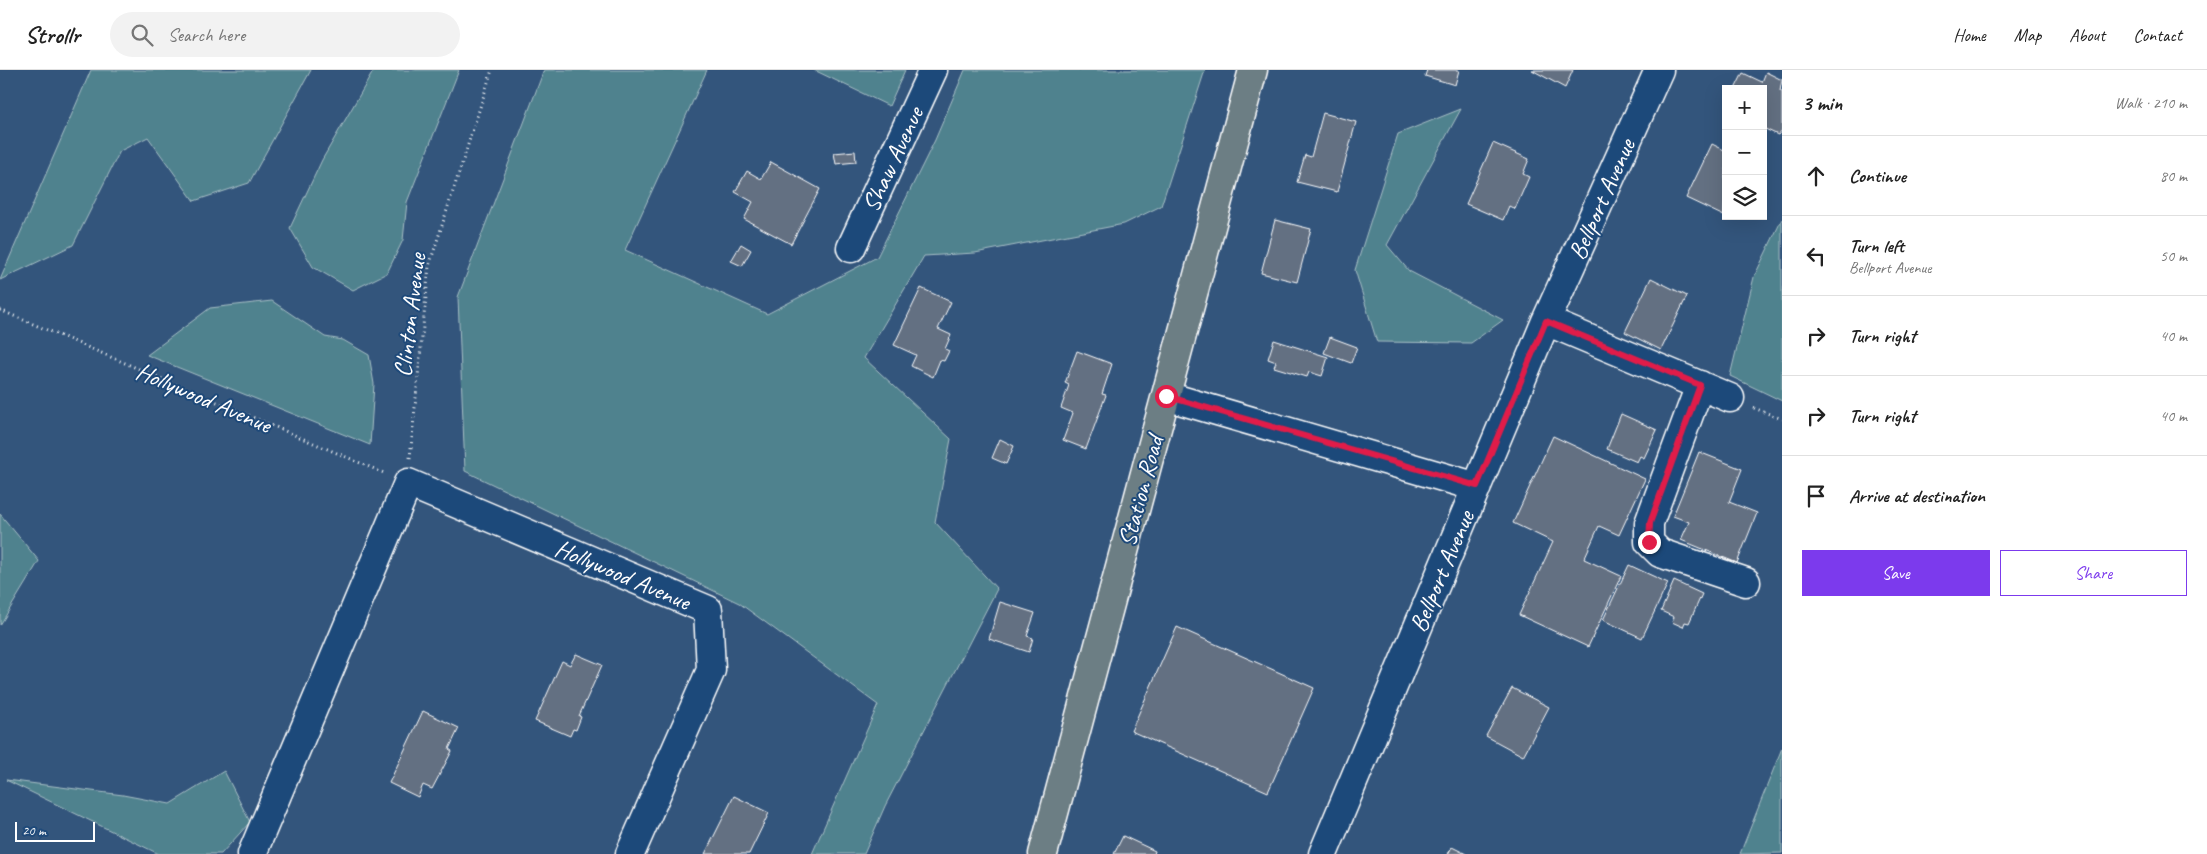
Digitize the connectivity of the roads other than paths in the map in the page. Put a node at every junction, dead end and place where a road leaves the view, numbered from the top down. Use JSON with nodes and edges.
{"nodes":[{"id":1,"x":933,"y":70,"type":"edge"},
{"id":2,"x":1253,"y":70,"type":"edge"},
{"id":3,"x":1659,"y":70,"type":"edge"},
{"id":4,"x":852,"y":248,"type":"dead end"},
{"id":5,"x":1546,"y":321,"type":"junction"},
{"id":6,"x":1700,"y":385,"type":"junction"},
{"id":7,"x":1166,"y":396,"type":"junction"},
{"id":8,"x":1730,"y":398,"type":"dead end"},
{"id":9,"x":1477,"y":486,"type":"junction"},
{"id":10,"x":1746,"y":582,"type":"dead end"},
{"id":11,"x":252,"y":854,"type":"edge"},
{"id":12,"x":630,"y":854,"type":"edge"},
{"id":13,"x":1043,"y":854,"type":"edge"},
{"id":14,"x":1323,"y":854,"type":"edge"}],
"edges":[{"from":1,"to":4,"type":"street","name":"Shaw Avenue"},
{"from":2,"to":7,"type":"main road","name":"Station Road"},
{"from":3,"to":5,"type":"street","name":"Bellport Avenue"},
{"from":5,"to":6,"type":"street"},
{"from":5,"to":9,"type":"street","name":"Bellport Avenue"},
{"from":6,"to":8,"type":"street"},
{"from":6,"to":10,"type":"street"},
{"from":7,"to":9,"type":"street"},
{"from":7,"to":13,"type":"main road","name":"Station Road"},
{"from":9,"to":14,"type":"street","name":"Bellport Avenue"},
{"from":11,"to":12,"type":"street","name":"Hollywood Avenue"}]}
